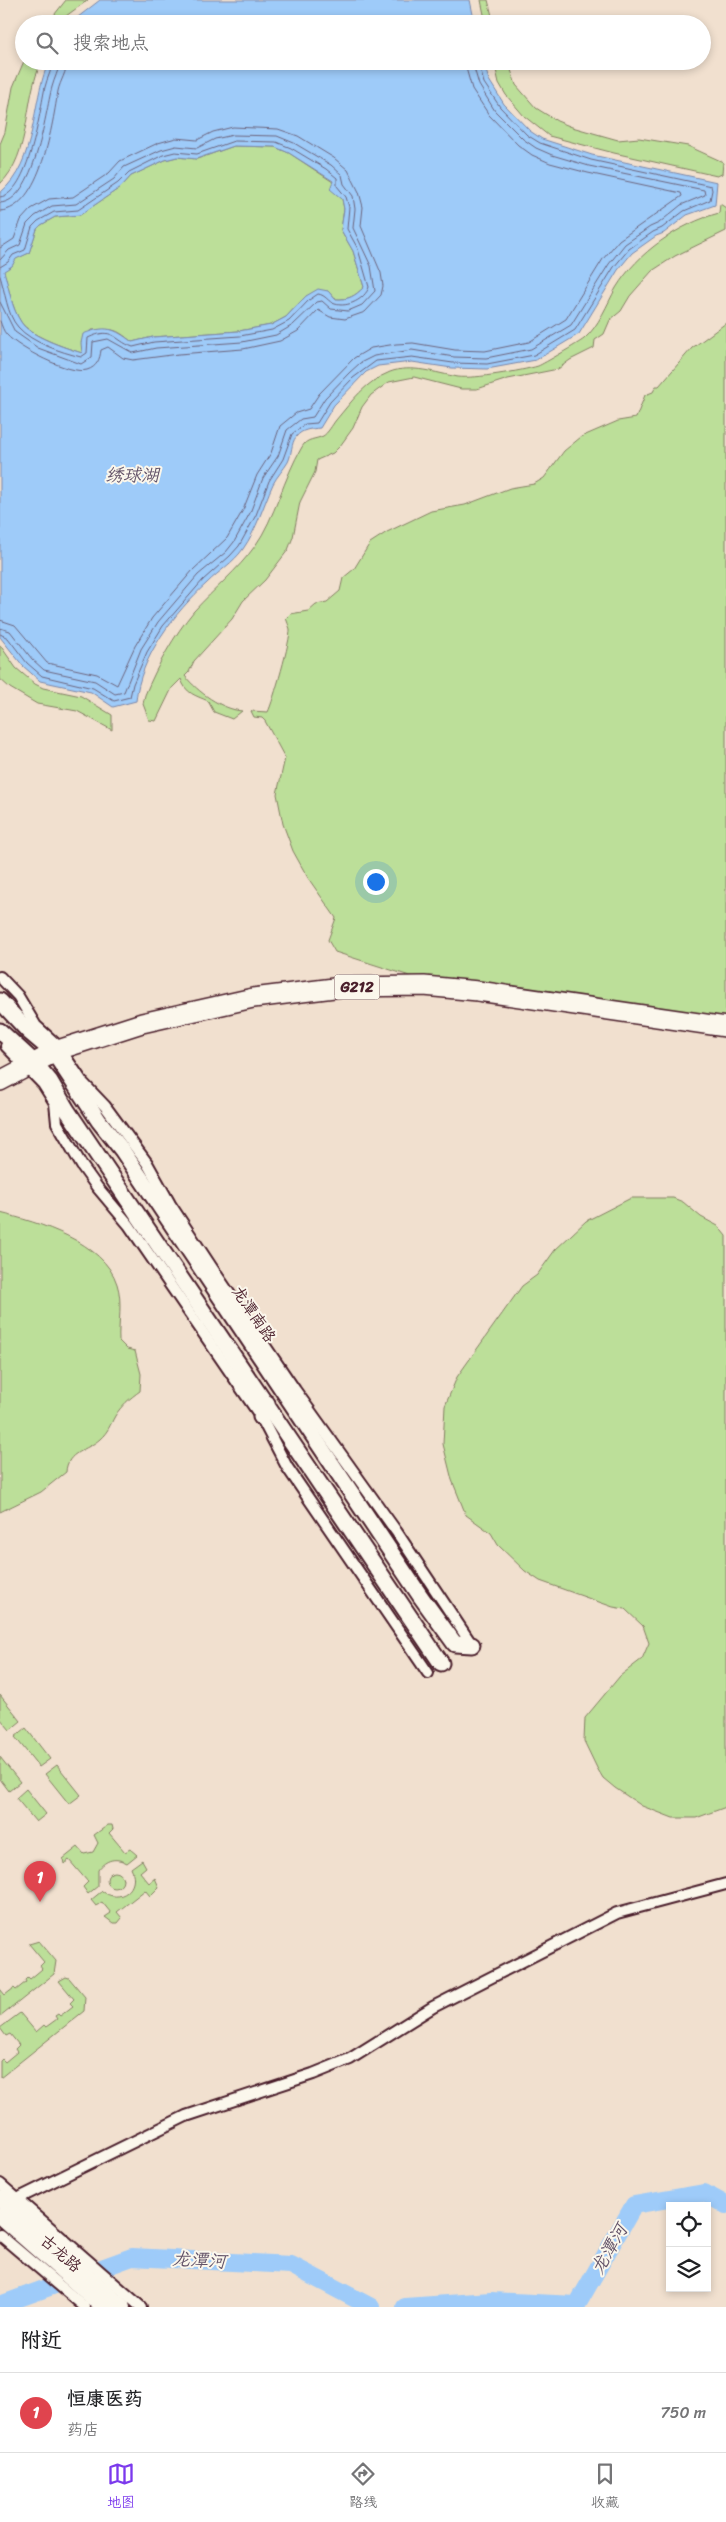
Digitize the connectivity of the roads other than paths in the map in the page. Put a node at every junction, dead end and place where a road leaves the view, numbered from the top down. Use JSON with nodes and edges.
{"nodes":[{"id":1,"x":0,"y":977,"type":"edge"},
{"id":2,"x":0,"y":1001,"type":"edge"},
{"id":3,"x":726,"y":1027,"type":"edge"},
{"id":4,"x":0,"y":1030,"type":"edge"},
{"id":5,"x":0,"y":1040,"type":"edge"},
{"id":6,"x":57,"y":1051,"type":"junction"},
{"id":7,"x":31,"y":1066,"type":"junction"},
{"id":8,"x":0,"y":1081,"type":"edge"},
{"id":9,"x":99,"y":1121,"type":"junction"},
{"id":10,"x":83,"y":1133,"type":"junction"},
{"id":11,"x":264,"y":1410,"type":"junction"},
{"id":12,"x":472,"y":1645,"type":"joint"},
{"id":13,"x":442,"y":1663,"type":"dead end"},
{"id":14,"x":428,"y":1673,"type":"dead end"},
{"id":15,"x":726,"y":1884,"type":"edge"},
{"id":16,"x":0,"y":2184,"type":"edge"},
{"id":17,"x":7,"y":2205,"type":"edge"},
{"id":18,"x":0,"y":2235,"type":"edge"},
{"id":19,"x":62,"y":2262,"type":"junction"},
{"id":20,"x":117,"y":2303,"type":"edge"},
{"id":21,"x":85,"y":2307,"type":"edge"},
{"id":22,"x":142,"y":2307,"type":"edge"}],
"edges":[{"from":1,"to":6,"type":"street"},
{"from":2,"to":6,"type":"main road","name":"龙潭南路"},
{"from":3,"to":6,"type":"highway","number":"G212"},
{"from":4,"to":7,"type":"main road"},
{"from":5,"to":7,"type":"street"},
{"from":6,"to":7,"type":"highway","number":"G212"},
{"from":6,"to":9,"type":"main road","name":"龙潭南路"},
{"from":6,"to":12,"type":"street"},
{"from":7,"to":8,"type":"highway","number":"G212"},
{"from":7,"to":10,"type":"main road"},
{"from":7,"to":11,"type":"street"},
{"from":9,"to":10,"type":"main road"},
{"from":9,"to":12,"type":"main road","name":"龙潭南路"},
{"from":10,"to":11,"type":"main road"},
{"from":11,"to":13,"type":"main road"},
{"from":11,"to":14,"type":"street"},
{"from":15,"to":17,"type":"street"},
{"from":16,"to":17,"type":"street"},
{"from":17,"to":19,"type":"main road","name":"古龙路"},
{"from":18,"to":19,"type":"street"},
{"from":19,"to":20,"type":"main road","name":"古龙路"},
{"from":19,"to":21,"type":"street"},
{"from":20,"to":22,"type":"street"}]}
